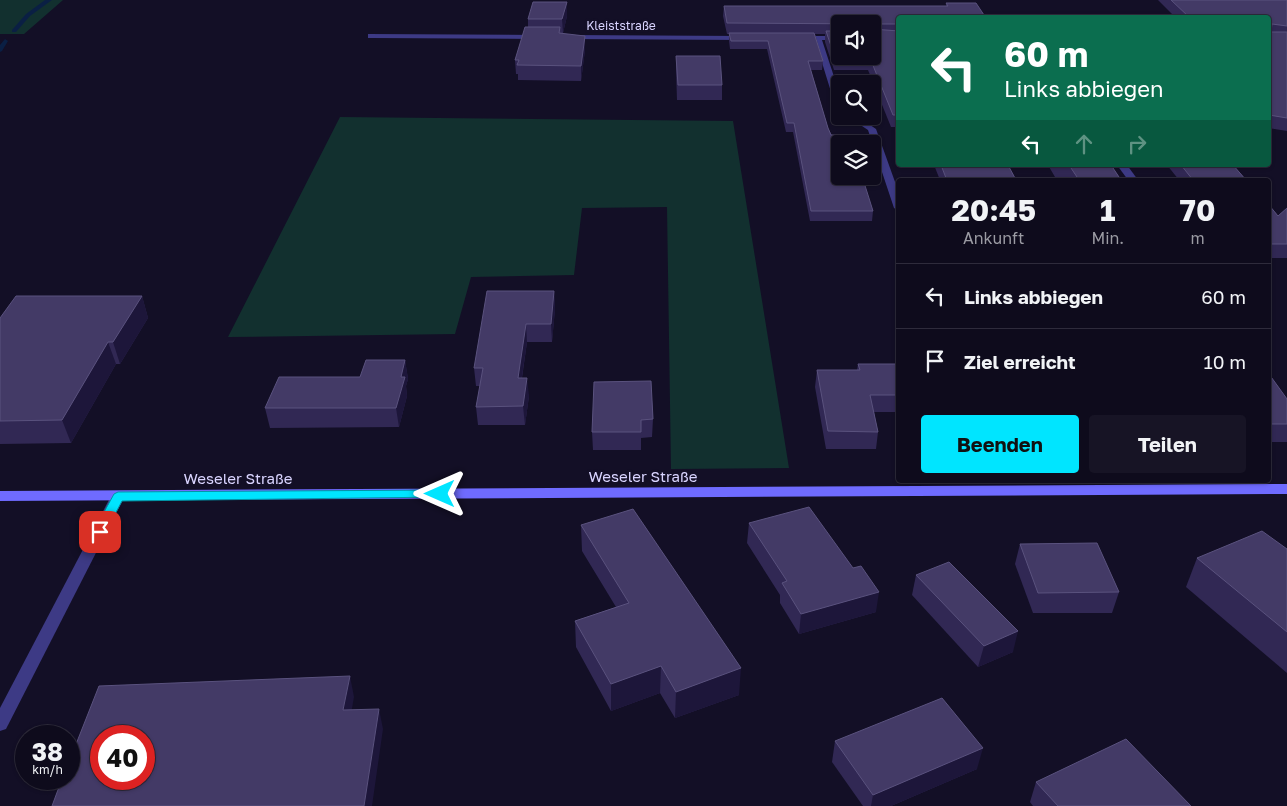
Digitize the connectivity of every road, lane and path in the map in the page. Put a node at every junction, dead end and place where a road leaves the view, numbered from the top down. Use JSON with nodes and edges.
{"nodes":[{"id":1,"x":371,"y":36,"type":"dead end"},
{"id":2,"x":550,"y":37,"type":"edge"},
{"id":3,"x":560,"y":37,"type":"edge"},
{"id":4,"x":758,"y":38,"type":"edge"},
{"id":5,"x":788,"y":38,"type":"edge"},
{"id":6,"x":818,"y":38,"type":"junction"},
{"id":7,"x":831,"y":38,"type":"edge"},
{"id":8,"x":831,"y":79,"type":"edge"},
{"id":9,"x":866,"y":125,"type":"edge"},
{"id":10,"x":1123,"y":167,"type":"edge"},
{"id":11,"x":1132,"y":178,"type":"edge"},
{"id":12,"x":896,"y":199,"type":"edge"},
{"id":13,"x":1287,"y":489,"type":"edge"},
{"id":14,"x":0,"y":496,"type":"edge"},
{"id":15,"x":118,"y":496,"type":"junction"},
{"id":16,"x":0,"y":724,"type":"edge"}],
"edges":[{"from":1,"to":2,"type":"street"},
{"from":3,"to":4,"type":"street","name":"Kleiststraße"},
{"from":5,"to":6,"type":"street"},
{"from":6,"to":7,"type":"street"},
{"from":6,"to":8,"type":"street"},
{"from":9,"to":12,"type":"street"},
{"from":10,"to":11,"type":"street"},
{"from":13,"to":15,"type":"street","name":"Weseler Straße"},
{"from":14,"to":15,"type":"street","name":"Weseler Straße"},
{"from":15,"to":16,"type":"street"}]}
